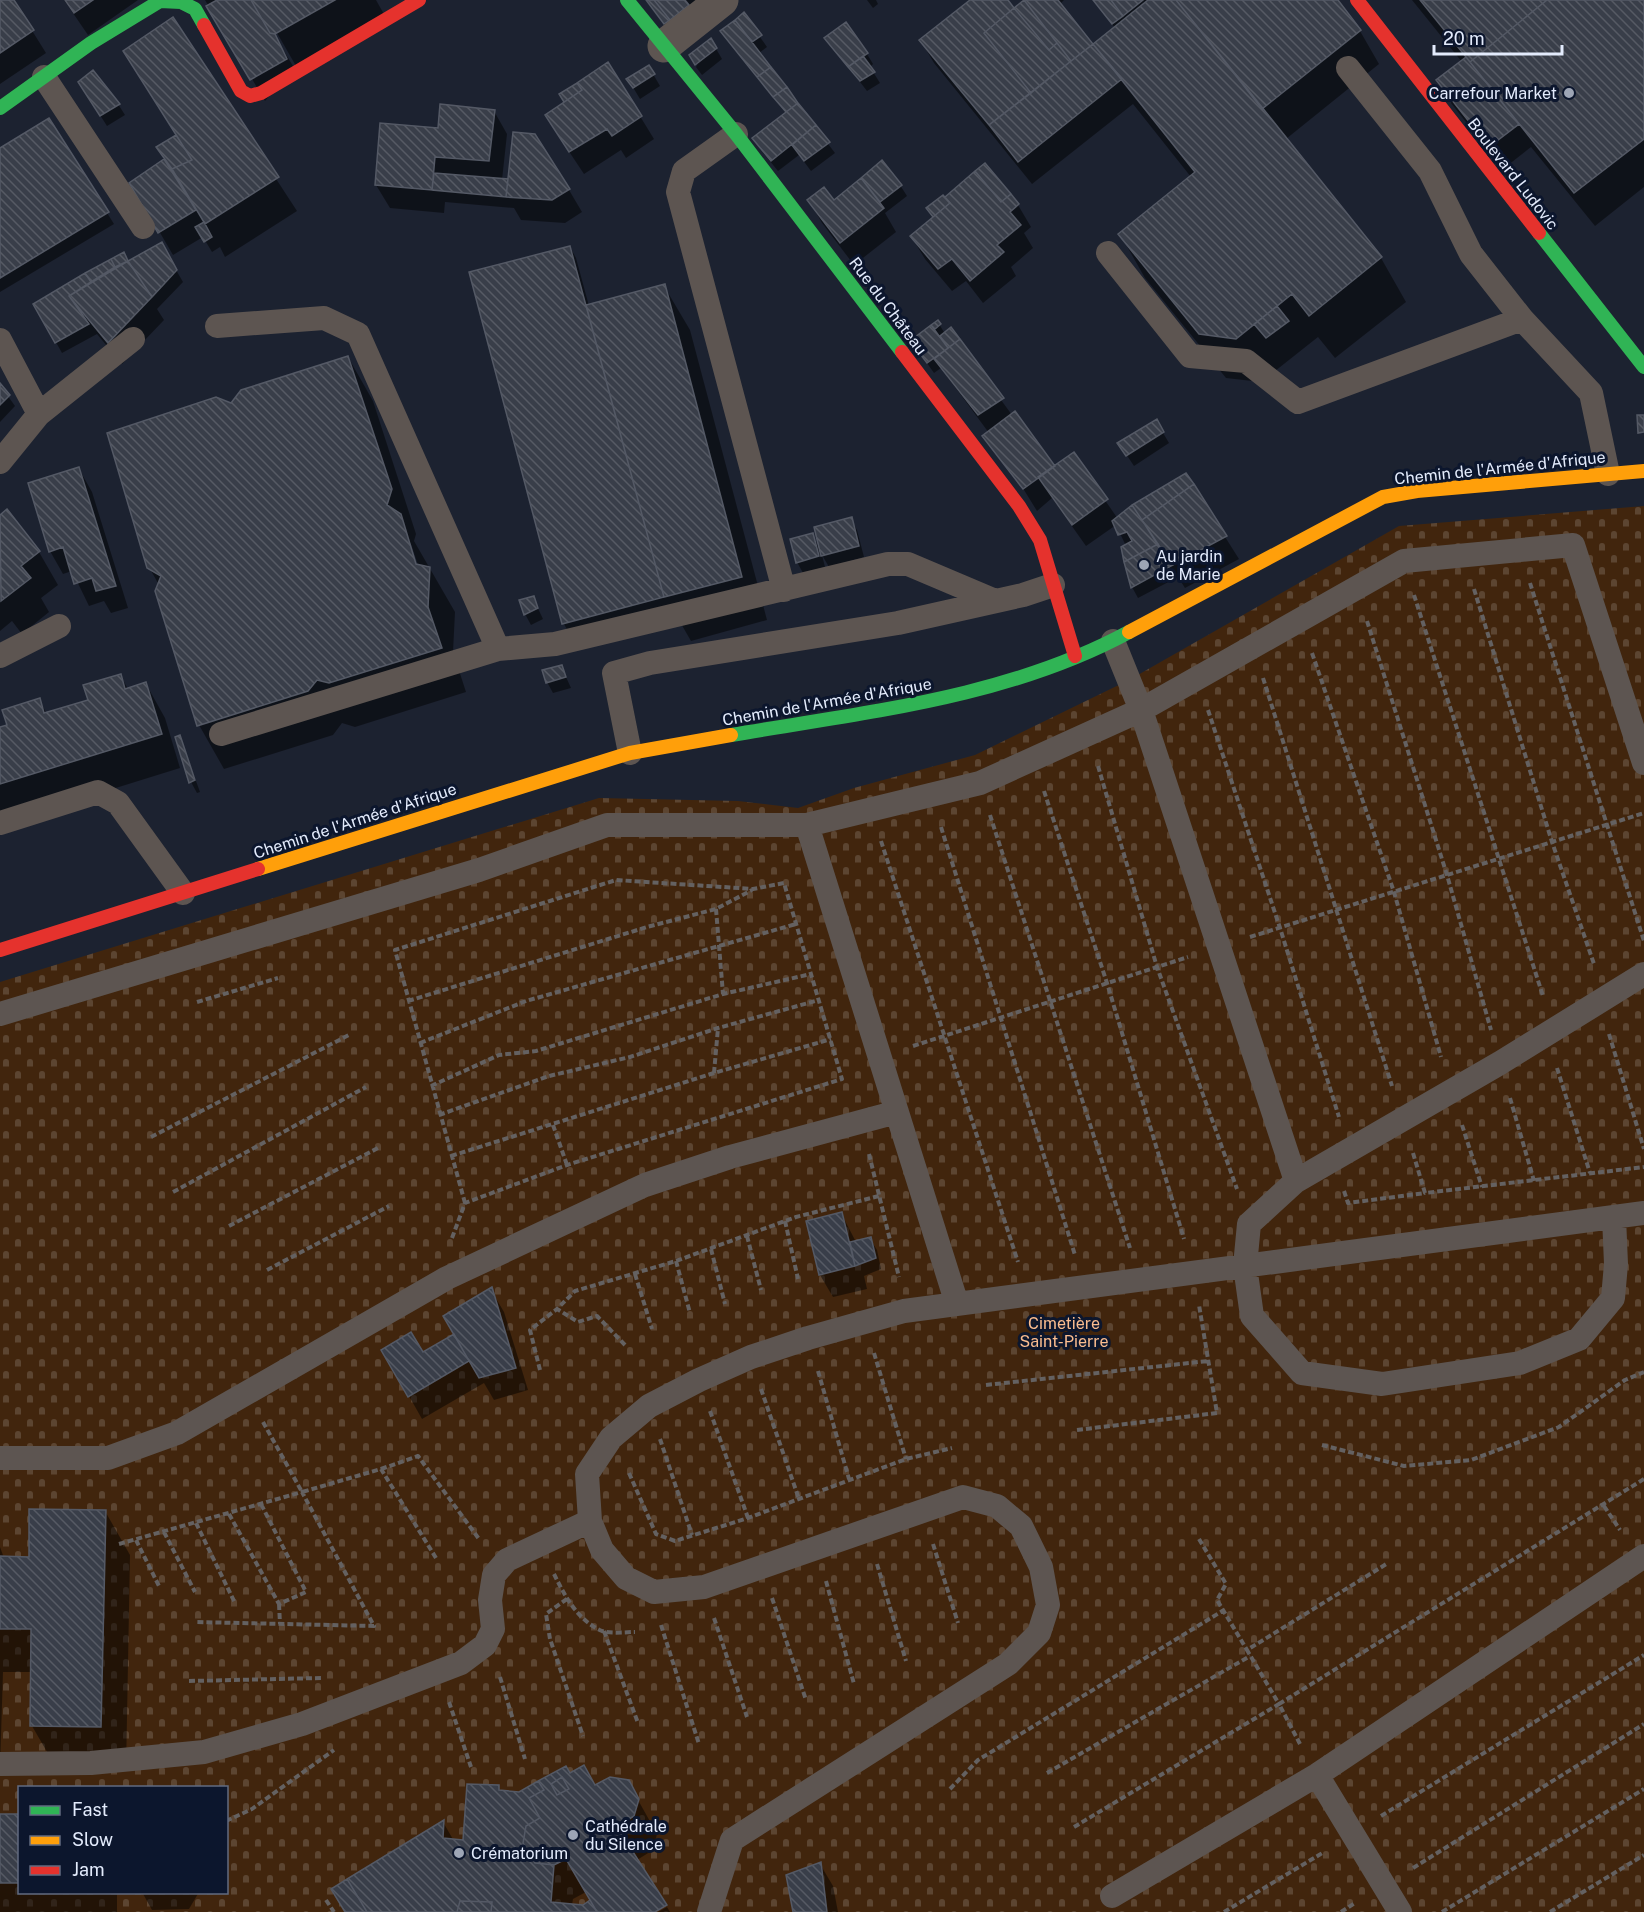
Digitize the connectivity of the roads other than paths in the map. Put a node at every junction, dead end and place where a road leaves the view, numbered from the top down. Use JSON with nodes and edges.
{"nodes":[{"id":1,"x":419,"y":0,"type":"edge"},
{"id":2,"x":627,"y":0,"type":"edge"},
{"id":3,"x":722,"y":0,"type":"edge"},
{"id":4,"x":1357,"y":0,"type":"edge"},
{"id":5,"x":664,"y":46,"type":"junction"},
{"id":6,"x":1348,"y":68,"type":"dead end"},
{"id":7,"x":44,"y":76,"type":"junction"},
{"id":8,"x":0,"y":108,"type":"edge"},
{"id":9,"x":736,"y":134,"type":"junction"},
{"id":10,"x":143,"y":227,"type":"dead end"},
{"id":11,"x":1108,"y":254,"type":"dead end"},
{"id":12,"x":1522,"y":319,"type":"junction"},
{"id":13,"x":217,"y":326,"type":"dead end"},
{"id":14,"x":133,"y":339,"type":"dead end"},
{"id":15,"x":0,"y":340,"type":"edge"},
{"id":16,"x":1644,"y":367,"type":"edge"},
{"id":17,"x":39,"y":414,"type":"junction"},
{"id":18,"x":0,"y":462,"type":"edge"},
{"id":19,"x":1644,"y":471,"type":"edge"},
{"id":20,"x":1608,"y":474,"type":"junction"},
{"id":21,"x":1053,"y":585,"type":"junction"},
{"id":22,"x":784,"y":590,"type":"junction"},
{"id":23,"x":993,"y":600,"type":"junction"},
{"id":24,"x":59,"y":626,"type":"dead end"},
{"id":25,"x":1113,"y":641,"type":"junction"},
{"id":26,"x":498,"y":649,"type":"junction"},
{"id":27,"x":0,"y":656,"type":"edge"},
{"id":28,"x":1075,"y":656,"type":"junction"},
{"id":29,"x":1141,"y":710,"type":"junction"},
{"id":30,"x":221,"y":734,"type":"dead end"},
{"id":31,"x":630,"y":753,"type":"junction"},
{"id":32,"x":1644,"y":763,"type":"edge"},
{"id":33,"x":0,"y":823,"type":"edge"},
{"id":34,"x":807,"y":825,"type":"junction"},
{"id":35,"x":183,"y":893,"type":"junction"},
{"id":36,"x":0,"y":950,"type":"edge"},
{"id":37,"x":1644,"y":974,"type":"edge"},
{"id":38,"x":0,"y":1014,"type":"edge"},
{"id":39,"x":897,"y":1112,"type":"junction"},
{"id":40,"x":1296,"y":1181,"type":"junction"},
{"id":41,"x":1644,"y":1213,"type":"edge"},
{"id":42,"x":1614,"y":1217,"type":"junction"},
{"id":43,"x":1245,"y":1266,"type":"junction"},
{"id":44,"x":957,"y":1304,"type":"junction"},
{"id":45,"x":0,"y":1458,"type":"edge"},
{"id":46,"x":590,"y":1521,"type":"junction"},
{"id":47,"x":1644,"y":1556,"type":"edge"},
{"id":48,"x":0,"y":1764,"type":"edge"},
{"id":49,"x":1317,"y":1775,"type":"junction"},
{"id":50,"x":1112,"y":1896,"type":"dead end"},
{"id":51,"x":709,"y":1912,"type":"edge"},
{"id":52,"x":1400,"y":1912,"type":"edge"}],
"edges":[{"from":1,"to":7,"type":"street"},
{"from":2,"to":5,"type":"street","name":"Rue du Château"},
{"from":3,"to":5,"type":"street"},
{"from":4,"to":16,"type":"street","name":"Boulevard Ludovic"},
{"from":5,"to":9,"type":"street","name":"Rue du Château"},
{"from":6,"to":12,"type":"lane"},
{"from":7,"to":8,"type":"street"},
{"from":7,"to":10,"type":"lane"},
{"from":9,"to":21,"type":"street","name":"Rue du Château"},
{"from":9,"to":22,"type":"lane"},
{"from":11,"to":12,"type":"lane"},
{"from":12,"to":20,"type":"lane"},
{"from":13,"to":26,"type":"lane"},
{"from":14,"to":17,"type":"lane"},
{"from":15,"to":17,"type":"lane"},
{"from":17,"to":18,"type":"lane"},
{"from":19,"to":20,"type":"street","name":"Chemin de l'Armée d'Afrique"},
{"from":20,"to":25,"type":"street","name":"Chemin de l'Armée d'Afrique"},
{"from":21,"to":23,"type":"lane"},
{"from":21,"to":28,"type":"street","name":"Rue du Château"},
{"from":22,"to":23,"type":"lane"},
{"from":22,"to":26,"type":"lane"},
{"from":23,"to":31,"type":"lane"},
{"from":24,"to":27,"type":"lane"},
{"from":25,"to":28,"type":"street","name":"Chemin de l'Armée d'Afrique"},
{"from":25,"to":29,"type":"lane"},
{"from":26,"to":30,"type":"lane"},
{"from":28,"to":31,"type":"street","name":"Chemin de l'Armée d'Afrique"},
{"from":29,"to":32,"type":"lane"},
{"from":29,"to":34,"type":"lane"},
{"from":29,"to":40,"type":"lane"},
{"from":31,"to":35,"type":"street","name":"Chemin de l'Armée d'Afrique"},
{"from":33,"to":35,"type":"lane"},
{"from":34,"to":38,"type":"lane"},
{"from":34,"to":39,"type":"lane"},
{"from":35,"to":36,"type":"street","name":"Chemin de l'Armée d'Afrique"},
{"from":37,"to":40,"type":"lane"},
{"from":39,"to":44,"type":"lane"},
{"from":39,"to":45,"type":"lane"},
{"from":40,"to":43,"type":"lane"},
{"from":41,"to":42,"type":"lane"},
{"from":42,"to":43,"type":"lane"},
{"from":42,"to":43,"type":"lane"},
{"from":43,"to":44,"type":"lane"},
{"from":44,"to":46,"type":"lane"},
{"from":46,"to":48,"type":"lane"},
{"from":46,"to":51,"type":"lane"},
{"from":47,"to":49,"type":"lane"},
{"from":49,"to":50,"type":"lane"},
{"from":49,"to":52,"type":"lane"}]}
